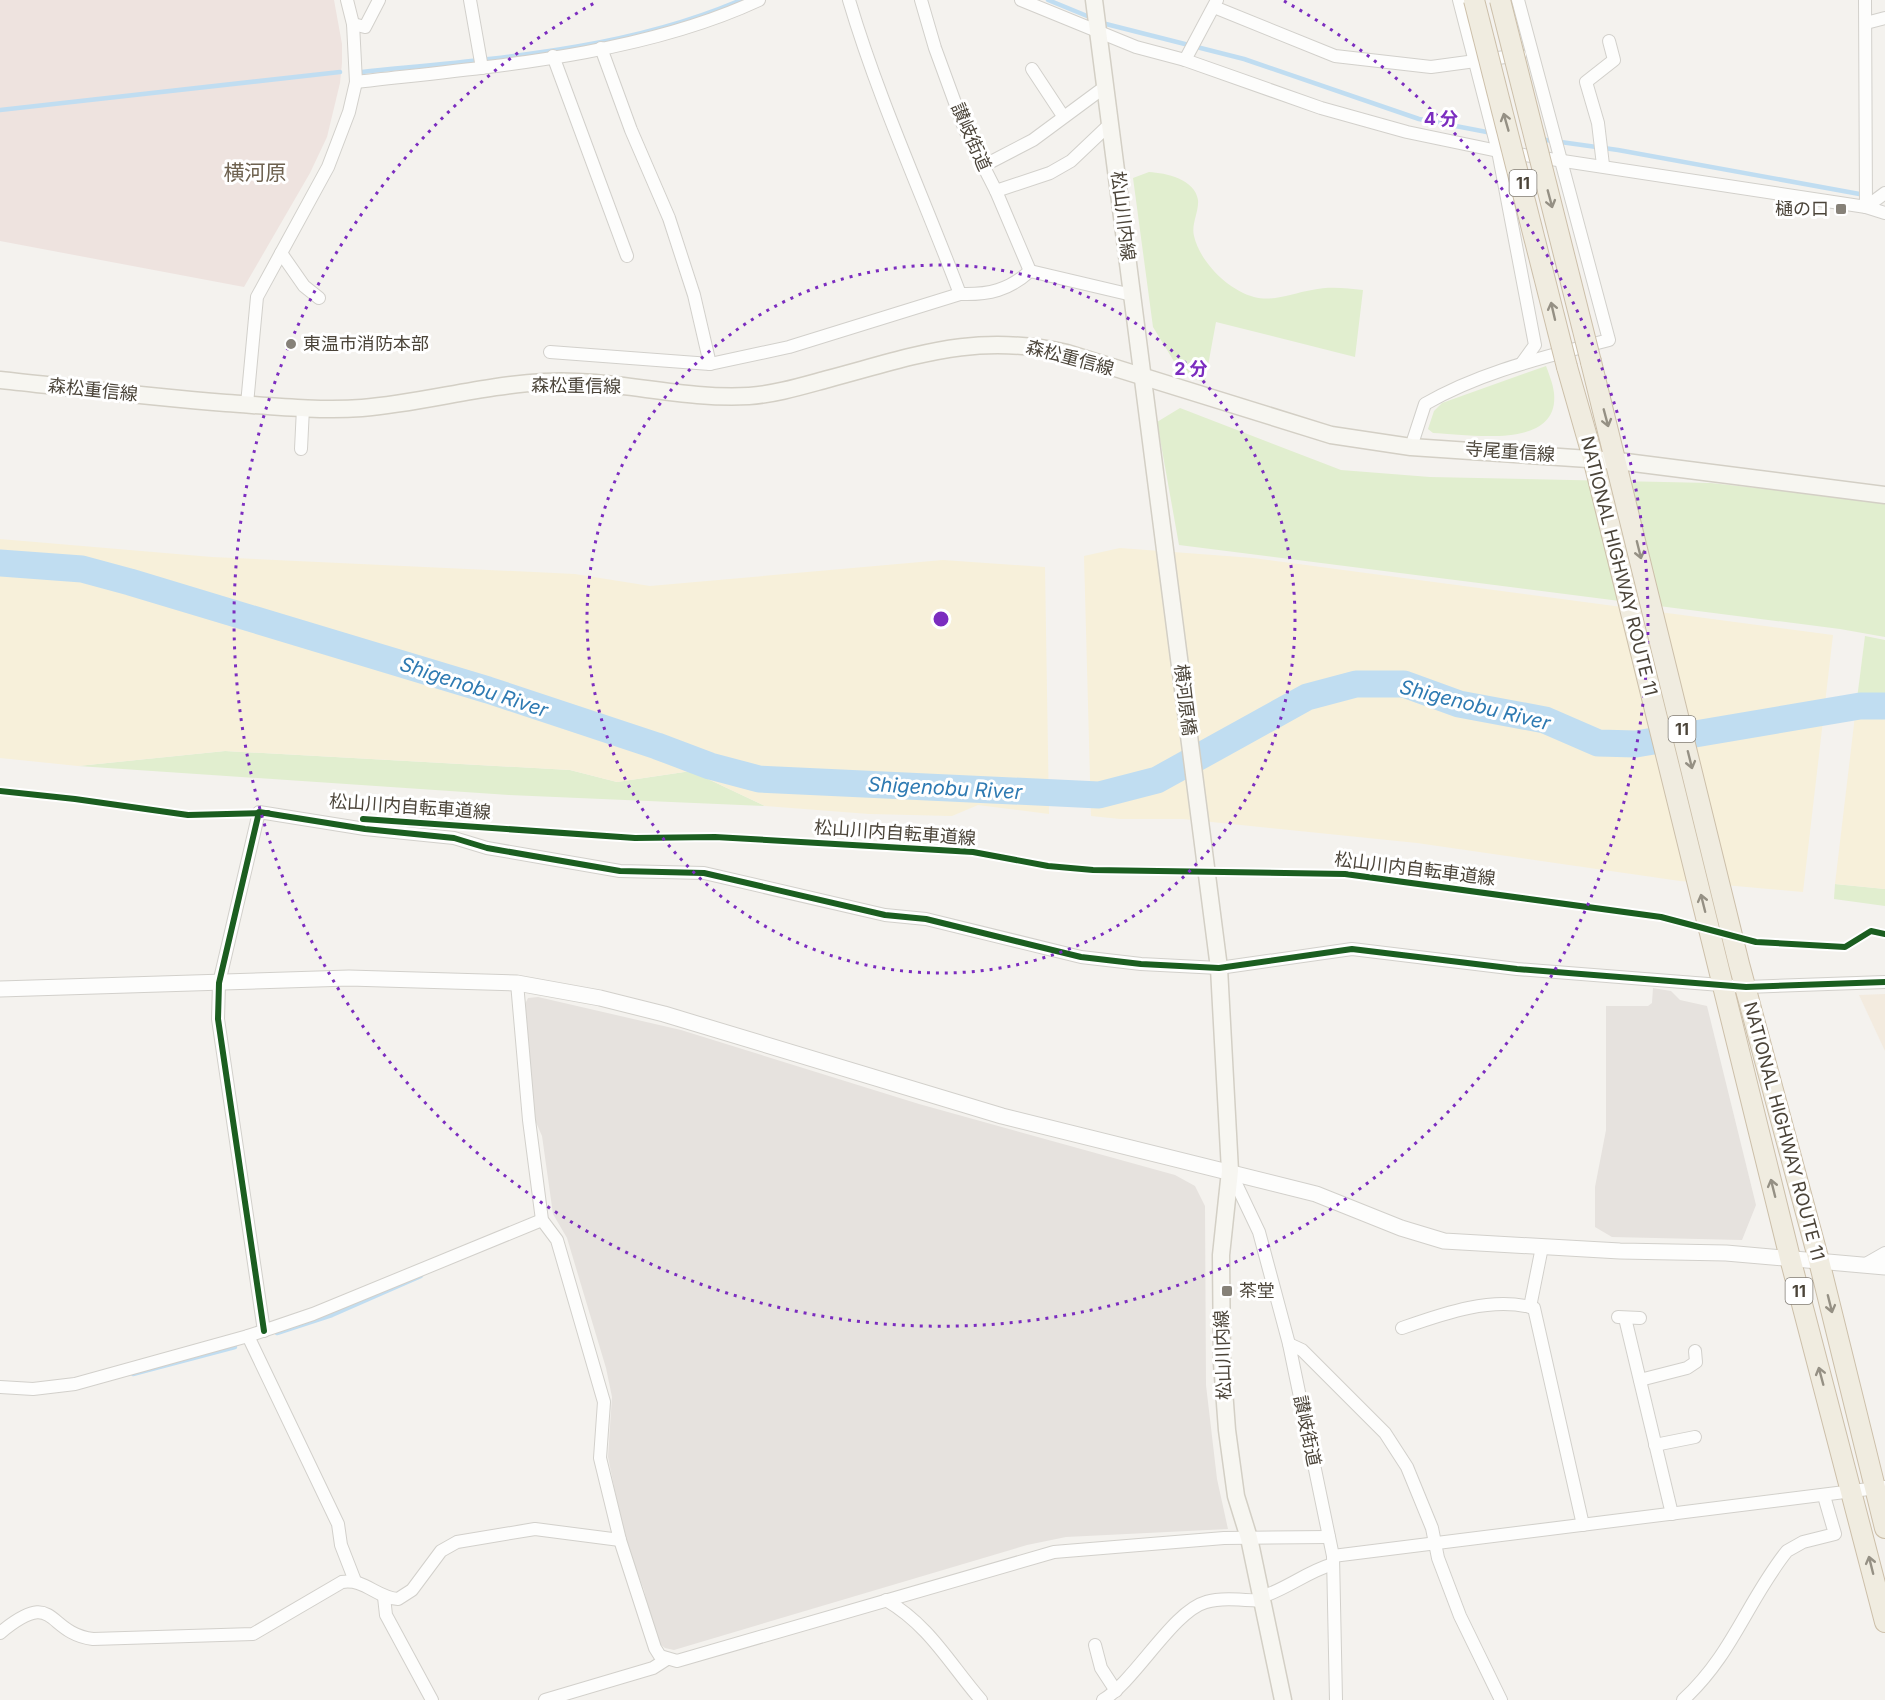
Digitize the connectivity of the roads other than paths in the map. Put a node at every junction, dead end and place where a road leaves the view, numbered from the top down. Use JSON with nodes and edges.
{"nodes":[{"id":1,"x":347,"y":0,"type":"edge"},
{"id":2,"x":379,"y":0,"type":"edge"},
{"id":3,"x":470,"y":0,"type":"edge"},
{"id":4,"x":759,"y":0,"type":"edge"},
{"id":5,"x":849,"y":0,"type":"edge"},
{"id":6,"x":921,"y":0,"type":"edge"},
{"id":7,"x":1021,"y":0,"type":"edge"},
{"id":8,"x":1094,"y":0,"type":"edge"},
{"id":9,"x":1459,"y":0,"type":"edge"},
{"id":10,"x":1474,"y":0,"type":"edge"},
{"id":11,"x":1500,"y":0,"type":"edge"},
{"id":12,"x":1518,"y":0,"type":"edge"},
{"id":13,"x":1865,"y":0,"type":"edge"},
{"id":14,"x":1215,"y":3,"type":"edge"},
{"id":15,"x":1885,"y":18,"type":"edge"},
{"id":16,"x":1866,"y":23,"type":"junction"},
{"id":17,"x":353,"y":24,"type":"junction"},
{"id":18,"x":1099,"y":32,"type":"junction"},
{"id":19,"x":1609,"y":41,"type":"dead end"},
{"id":20,"x":601,"y":48,"type":"junction"},
{"id":21,"x":1532,"y":54,"type":"junction"},
{"id":22,"x":553,"y":56,"type":"junction"},
{"id":23,"x":1185,"y":60,"type":"junction"},
{"id":24,"x":1474,"y":62,"type":"junction"},
{"id":25,"x":481,"y":63,"type":"junction"},
{"id":26,"x":1032,"y":69,"type":"dead end"},
{"id":27,"x":356,"y":82,"type":"junction"},
{"id":28,"x":1106,"y":86,"type":"junction"},
{"id":29,"x":1063,"y":116,"type":"junction"},
{"id":30,"x":1111,"y":123,"type":"junction"},
{"id":31,"x":1498,"y":151,"type":"junction"},
{"id":32,"x":1562,"y":159,"type":"junction"},
{"id":33,"x":1602,"y":165,"type":"junction"},
{"id":34,"x":983,"y":166,"type":"junction"},
{"id":35,"x":996,"y":191,"type":"junction"},
{"id":36,"x":1885,"y":193,"type":"edge"},
{"id":37,"x":1866,"y":207,"type":"junction"},
{"id":38,"x":1885,"y":213,"type":"edge"},
{"id":39,"x":281,"y":253,"type":"junction"},
{"id":40,"x":627,"y":256,"type":"dead end"},
{"id":41,"x":1030,"y":271,"type":"junction"},
{"id":42,"x":960,"y":294,"type":"junction"},
{"id":43,"x":1132,"y":295,"type":"junction"},
{"id":44,"x":319,"y":298,"type":"dead end"},
{"id":45,"x":550,"y":352,"type":"dead end"},
{"id":46,"x":1522,"y":363,"type":"junction"},
{"id":47,"x":710,"y":364,"type":"junction"},
{"id":48,"x":1142,"y":379,"type":"junction"},
{"id":49,"x":0,"y":380,"type":"edge"},
{"id":50,"x":247,"y":404,"type":"junction"},
{"id":51,"x":303,"y":408,"type":"junction"},
{"id":52,"x":1150,"y":432,"type":"joint"},
{"id":53,"x":1412,"y":447,"type":"junction"},
{"id":54,"x":301,"y":449,"type":"dead end"},
{"id":55,"x":1593,"y":458,"type":"junction"},
{"id":56,"x":1618,"y":461,"type":"junction"},
{"id":57,"x":1885,"y":495,"type":"edge"},
{"id":58,"x":1219,"y":968,"type":"junction"},
{"id":59,"x":1885,"y":982,"type":"edge"},
{"id":60,"x":219,"y":983,"type":"junction"},
{"id":61,"x":517,"y":983,"type":"junction"},
{"id":62,"x":1724,"y":985,"type":"junction"},
{"id":63,"x":1746,"y":987,"type":"junction"},
{"id":64,"x":0,"y":989,"type":"edge"},
{"id":65,"x":1230,"y":1171,"type":"junction"},
{"id":66,"x":542,"y":1220,"type":"junction"},
{"id":67,"x":1542,"y":1247,"type":"junction"},
{"id":68,"x":1885,"y":1253,"type":"edge"},
{"id":69,"x":1790,"y":1258,"type":"junction"},
{"id":70,"x":1819,"y":1261,"type":"junction"},
{"id":71,"x":1864,"y":1265,"type":"junction"},
{"id":72,"x":1885,"y":1267,"type":"edge"},
{"id":73,"x":1530,"y":1307,"type":"junction"},
{"id":74,"x":1640,"y":1318,"type":"dead end"},
{"id":75,"x":1402,"y":1328,"type":"dead end"},
{"id":76,"x":264,"y":1331,"type":"junction"},
{"id":77,"x":248,"y":1336,"type":"junction"},
{"id":78,"x":1289,"y":1344,"type":"junction"},
{"id":79,"x":1695,"y":1351,"type":"dead end"},
{"id":80,"x":1640,"y":1380,"type":"junction"},
{"id":81,"x":0,"y":1387,"type":"edge"},
{"id":82,"x":1695,"y":1437,"type":"dead end"},
{"id":83,"x":1655,"y":1445,"type":"junction"},
{"id":84,"x":1880,"y":1488,"type":"edge"},
{"id":85,"x":1852,"y":1492,"type":"junction"},
{"id":86,"x":1824,"y":1496,"type":"junction"},
{"id":87,"x":1672,"y":1514,"type":"junction"},
{"id":88,"x":1583,"y":1525,"type":"junction"},
{"id":89,"x":1885,"y":1528,"type":"edge"},
{"id":90,"x":1329,"y":1537,"type":"junction"},
{"id":91,"x":1249,"y":1538,"type":"junction"},
{"id":92,"x":620,"y":1540,"type":"junction"},
{"id":93,"x":1435,"y":1544,"type":"junction"},
{"id":94,"x":1333,"y":1560,"type":"junction"},
{"id":95,"x":355,"y":1581,"type":"junction"},
{"id":96,"x":384,"y":1597,"type":"junction"},
{"id":97,"x":1261,"y":1599,"type":"junction"},
{"id":98,"x":886,"y":1600,"type":"junction"},
{"id":99,"x":1885,"y":1622,"type":"edge"},
{"id":100,"x":0,"y":1633,"type":"edge"},
{"id":101,"x":1095,"y":1645,"type":"dead end"},
{"id":102,"x":667,"y":1659,"type":"junction"},
{"id":103,"x":1116,"y":1691,"type":"junction"},
{"id":104,"x":432,"y":1700,"type":"edge"},
{"id":105,"x":545,"y":1700,"type":"edge"},
{"id":106,"x":981,"y":1700,"type":"edge"},
{"id":107,"x":1103,"y":1700,"type":"edge"},
{"id":108,"x":1283,"y":1700,"type":"edge"},
{"id":109,"x":1335,"y":1700,"type":"edge"},
{"id":110,"x":1501,"y":1700,"type":"edge"},
{"id":111,"x":1683,"y":1700,"type":"edge"}],
"edges":[{"from":1,"to":17,"type":"street"},
{"from":2,"to":17,"type":"street"},
{"from":3,"to":25,"type":"street"},
{"from":4,"to":20,"type":"street"},
{"from":5,"to":42,"type":"street"},
{"from":6,"to":34,"type":"street","name":"讃岐街道"},
{"from":7,"to":18,"type":"street"},
{"from":8,"to":18,"type":"main road","name":"松山川内線"},
{"from":9,"to":24,"type":"street"},
{"from":55,"to":10,"type":"highway","name":"NATIONAL HIGHWAY ROUTE 11","number":"11","one_way":true,"bridge":true},
{"from":11,"to":56,"type":"highway","name":"NATIONAL HIGHWAY ROUTE 11","number":"11","one_way":true,"bridge":true},
{"from":12,"to":21,"type":"street"},
{"from":13,"to":16,"type":"street"},
{"from":14,"to":23,"type":"street"},
{"from":14,"to":24,"type":"street"},
{"from":15,"to":16,"type":"street"},
{"from":16,"to":37,"type":"street"},
{"from":17,"to":27,"type":"street"},
{"from":18,"to":23,"type":"street"},
{"from":18,"to":28,"type":"main road","name":"松山川内線"},
{"from":19,"to":33,"type":"street"},
{"from":20,"to":22,"type":"street"},
{"from":20,"to":47,"type":"street"},
{"from":21,"to":24,"type":"street"},
{"from":21,"to":32,"type":"street"},
{"from":22,"to":25,"type":"street"},
{"from":22,"to":40,"type":"street"},
{"from":23,"to":31,"type":"street"},
{"from":24,"to":31,"type":"street"},
{"from":25,"to":27,"type":"street"},
{"from":26,"to":29,"type":"street"},
{"from":27,"to":39,"type":"street"},
{"from":28,"to":29,"type":"street"},
{"from":28,"to":30,"type":"main road","name":"松山川内線"},
{"from":29,"to":34,"type":"street"},
{"from":30,"to":35,"type":"street"},
{"from":30,"to":43,"type":"main road","name":"松山川内線"},
{"from":31,"to":32,"type":"street"},
{"from":31,"to":46,"type":"street"},
{"from":32,"to":33,"type":"street"},
{"from":32,"to":46,"type":"street"},
{"from":33,"to":37,"type":"street"},
{"from":34,"to":35,"type":"street","name":"讃岐街道"},
{"from":35,"to":41,"type":"street","name":"讃岐街道"},
{"from":36,"to":37,"type":"street"},
{"from":37,"to":38,"type":"street"},
{"from":39,"to":44,"type":"street"},
{"from":39,"to":50,"type":"street"},
{"from":41,"to":42,"type":"street"},
{"from":41,"to":43,"type":"street"},
{"from":42,"to":47,"type":"street"},
{"from":43,"to":48,"type":"main road","name":"松山川内線"},
{"from":45,"to":47,"type":"street"},
{"from":46,"to":53,"type":"street"},
{"from":48,"to":51,"type":"main road","name":"森松重信線"},
{"from":48,"to":52,"type":"main road","name":"松山川内線"},
{"from":48,"to":53,"type":"main road","name":"寺尾重信線"},
{"from":49,"to":50,"type":"main road","name":"森松重信線"},
{"from":50,"to":51,"type":"main road","name":"森松重信線"},
{"from":51,"to":54,"type":"street"},
{"from":52,"to":58,"type":"main road","name":"横河原橋"},
{"from":53,"to":55,"type":"main road","name":"寺尾重信線"},
{"from":55,"to":56,"type":"main road","name":"寺尾重信線"},
{"from":62,"to":55,"type":"highway","name":"NATIONAL HIGHWAY ROUTE 11","number":"11","one_way":true},
{"from":56,"to":57,"type":"main road","name":"寺尾重信線"},
{"from":56,"to":63,"type":"highway","name":"NATIONAL HIGHWAY ROUTE 11","number":"11","one_way":true},
{"from":58,"to":60,"type":"street"},
{"from":58,"to":62,"type":"street"},
{"from":58,"to":65,"type":"main road","name":"松山川内線"},
{"from":59,"to":63,"type":"street"},
{"from":60,"to":61,"type":"street"},
{"from":60,"to":64,"type":"street"},
{"from":60,"to":76,"type":"street"},
{"from":61,"to":65,"type":"street"},
{"from":61,"to":66,"type":"street"},
{"from":62,"to":63,"type":"street"},
{"from":69,"to":62,"type":"highway","name":"NATIONAL HIGHWAY ROUTE 11","number":"11","one_way":true},
{"from":63,"to":70,"type":"highway","name":"NATIONAL HIGHWAY ROUTE 11","number":"11"},
{"from":65,"to":67,"type":"street"},
{"from":65,"to":78,"type":"street","name":"讃岐街道"},
{"from":65,"to":91,"type":"main road","name":"松山川内線"},
{"from":66,"to":76,"type":"street"},
{"from":66,"to":92,"type":"street"},
{"from":67,"to":69,"type":"street"},
{"from":67,"to":73,"type":"street"},
{"from":68,"to":71,"type":"street"},
{"from":69,"to":70,"type":"street"},
{"from":85,"to":69,"type":"highway","name":"NATIONAL HIGHWAY ROUTE 11","number":"11","one_way":true},
{"from":70,"to":71,"type":"street"},
{"from":70,"to":84,"type":"highway","name":"NATIONAL HIGHWAY ROUTE 11","number":"11","one_way":true},
{"from":71,"to":72,"type":"street"},
{"from":73,"to":75,"type":"street"},
{"from":73,"to":88,"type":"street"},
{"from":74,"to":80,"type":"street"},
{"from":76,"to":77,"type":"street"},
{"from":77,"to":81,"type":"street"},
{"from":77,"to":95,"type":"street"},
{"from":78,"to":90,"type":"street","name":"讃岐街道"},
{"from":78,"to":93,"type":"street"},
{"from":79,"to":80,"type":"street"},
{"from":80,"to":83,"type":"street"},
{"from":82,"to":83,"type":"street"},
{"from":83,"to":87,"type":"street"},
{"from":84,"to":85,"type":"street"},
{"from":84,"to":89,"type":"highway","name":"NATIONAL HIGHWAY ROUTE 11","number":"11"},
{"from":85,"to":86,"type":"street"},
{"from":99,"to":85,"type":"highway","name":"NATIONAL HIGHWAY ROUTE 11","number":"11","one_way":true},
{"from":86,"to":87,"type":"street"},
{"from":86,"to":111,"type":"street"},
{"from":87,"to":88,"type":"street"},
{"from":88,"to":93,"type":"street"},
{"from":90,"to":91,"type":"street"},
{"from":90,"to":94,"type":"street","name":"讃岐街道"},
{"from":91,"to":97,"type":"main road","name":"松山川内線"},
{"from":91,"to":98,"type":"street"},
{"from":92,"to":96,"type":"street"},
{"from":92,"to":102,"type":"street"},
{"from":93,"to":94,"type":"street"},
{"from":93,"to":110,"type":"street"},
{"from":94,"to":97,"type":"street"},
{"from":94,"to":109,"type":"street","name":"讃岐街道"},
{"from":95,"to":96,"type":"street"},
{"from":95,"to":100,"type":"street"},
{"from":96,"to":104,"type":"street"},
{"from":97,"to":103,"type":"street"},
{"from":97,"to":108,"type":"main road","name":"松山川内線"},
{"from":98,"to":102,"type":"street"},
{"from":98,"to":106,"type":"street"},
{"from":101,"to":103,"type":"street"},
{"from":102,"to":105,"type":"street"},
{"from":103,"to":107,"type":"street"}]}
